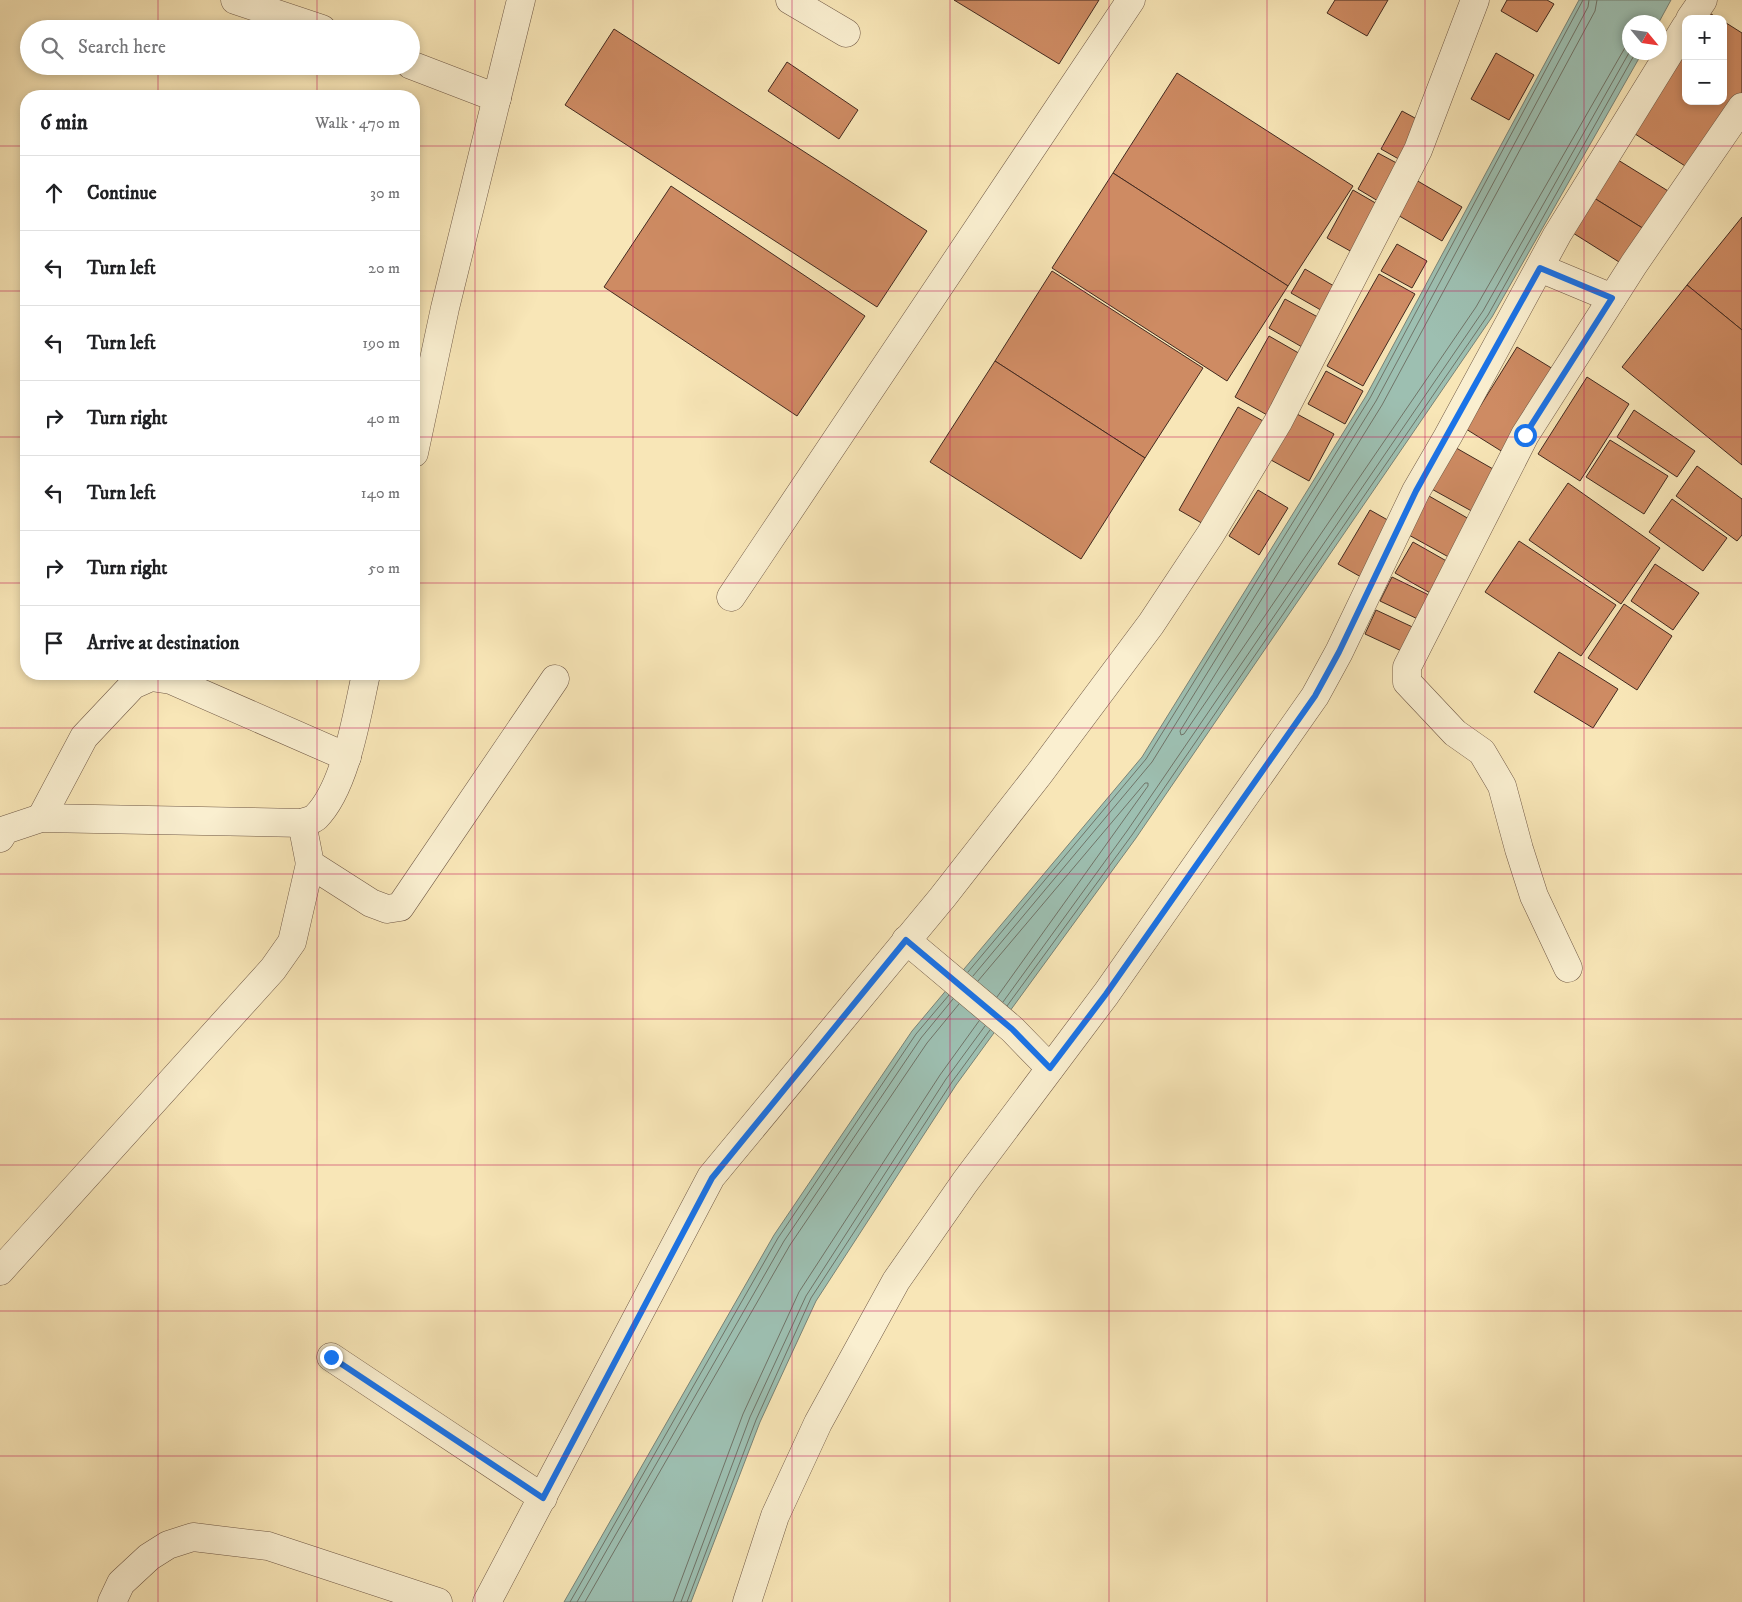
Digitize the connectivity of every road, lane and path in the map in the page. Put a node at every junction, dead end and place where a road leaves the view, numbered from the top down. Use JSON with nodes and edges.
{"nodes":[{"id":1,"x":235,"y":0,"type":"edge"},
{"id":2,"x":521,"y":0,"type":"edge"},
{"id":3,"x":790,"y":0,"type":"edge"},
{"id":4,"x":1131,"y":0,"type":"edge"},
{"id":5,"x":1475,"y":0,"type":"edge"},
{"id":6,"x":1702,"y":0,"type":"edge"},
{"id":7,"x":1693,"y":15,"type":"edge"},
{"id":8,"x":295,"y":20,"type":"edge"},
{"id":9,"x":1682,"y":32,"type":"edge"},
{"id":10,"x":846,"y":33,"type":"dead end"},
{"id":11,"x":420,"y":68,"type":"edge"},
{"id":12,"x":497,"y":98,"type":"junction"},
{"id":13,"x":1742,"y":107,"type":"edge"},
{"id":14,"x":1540,"y":268,"type":"junction"},
{"id":15,"x":1612,"y":298,"type":"junction"},
{"id":16,"x":420,"y":426,"type":"edge"},
{"id":17,"x":730,"y":597,"type":"dead end"},
{"id":18,"x":555,"y":679,"type":"dead end"},
{"id":19,"x":144,"y":680,"type":"edge"},
{"id":20,"x":171,"y":680,"type":"edge"},
{"id":21,"x":365,"y":680,"type":"edge"},
{"id":22,"x":348,"y":757,"type":"junction"},
{"id":23,"x":41,"y":818,"type":"junction"},
{"id":24,"x":302,"y":823,"type":"junction"},
{"id":25,"x":2,"y":831,"type":"edge"},
{"id":26,"x":310,"y":864,"type":"junction"},
{"id":27,"x":906,"y":940,"type":"junction"},
{"id":28,"x":1568,"y":968,"type":"dead end"},
{"id":29,"x":1050,"y":1068,"type":"junction"},
{"id":30,"x":4,"y":1257,"type":"edge"},
{"id":31,"x":331,"y":1357,"type":"dead end"},
{"id":32,"x":543,"y":1498,"type":"junction"},
{"id":33,"x":112,"y":1602,"type":"edge"},
{"id":34,"x":438,"y":1602,"type":"edge"},
{"id":35,"x":487,"y":1602,"type":"edge"},
{"id":36,"x":747,"y":1602,"type":"edge"}],
"edges":[{"from":1,"to":8,"type":"street"},
{"from":2,"to":12,"type":"street"},
{"from":3,"to":10,"type":"street"},
{"from":4,"to":17,"type":"street"},
{"from":5,"to":27,"type":"street"},
{"from":6,"to":7,"type":"street"},
{"from":9,"to":14,"type":"street"},
{"from":11,"to":12,"type":"street"},
{"from":12,"to":16,"type":"street"},
{"from":13,"to":15,"type":"street"},
{"from":14,"to":15,"type":"street"},
{"from":14,"to":29,"type":"street"},
{"from":15,"to":28,"type":"street"},
{"from":18,"to":26,"type":"street"},
{"from":19,"to":23,"type":"street"},
{"from":20,"to":22,"type":"street"},
{"from":21,"to":22,"type":"street"},
{"from":22,"to":24,"type":"street"},
{"from":23,"to":24,"type":"street"},
{"from":23,"to":25,"type":"street"},
{"from":24,"to":26,"type":"street"},
{"from":26,"to":30,"type":"street"},
{"from":27,"to":29,"type":"street"},
{"from":27,"to":32,"type":"street"},
{"from":29,"to":36,"type":"street"},
{"from":31,"to":32,"type":"street"},
{"from":32,"to":35,"type":"street"},
{"from":33,"to":34,"type":"street"}]}
